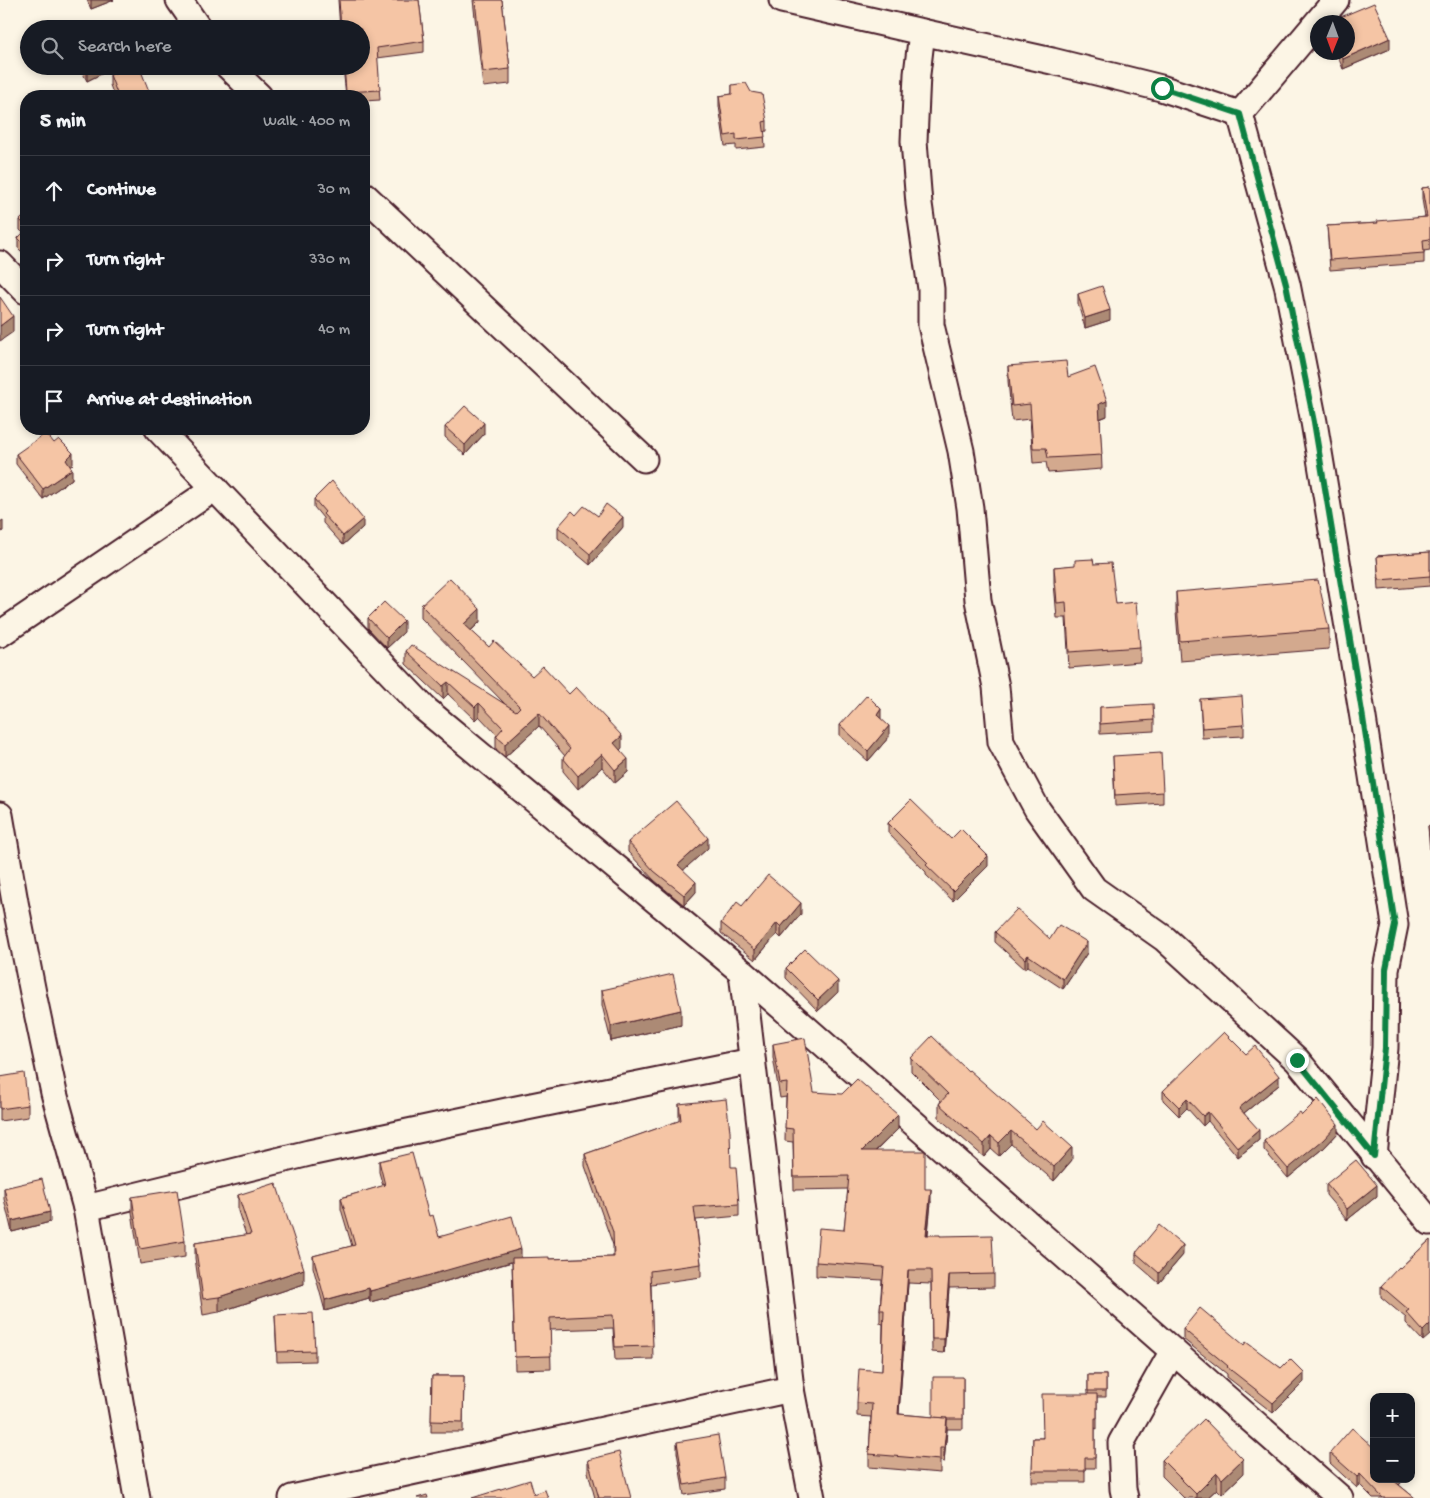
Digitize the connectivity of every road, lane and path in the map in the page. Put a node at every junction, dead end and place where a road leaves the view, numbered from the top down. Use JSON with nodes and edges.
{"nodes":[{"id":1,"x":179,"y":0,"type":"edge"},
{"id":2,"x":782,"y":0,"type":"edge"},
{"id":3,"x":1336,"y":0,"type":"edge"},
{"id":4,"x":192,"y":20,"type":"edge"},
{"id":5,"x":922,"y":32,"type":"junction"},
{"id":6,"x":237,"y":75,"type":"edge"},
{"id":7,"x":253,"y":90,"type":"edge"},
{"id":8,"x":1240,"y":114,"type":"junction"},
{"id":9,"x":370,"y":201,"type":"edge"},
{"id":10,"x":0,"y":264,"type":"edge"},
{"id":11,"x":20,"y":285,"type":"edge"},
{"id":12,"x":164,"y":435,"type":"edge"},
{"id":13,"x":644,"y":459,"type":"dead end"},
{"id":14,"x":215,"y":488,"type":"junction"},
{"id":15,"x":0,"y":634,"type":"edge"},
{"id":16,"x":0,"y":815,"type":"edge"},
{"id":17,"x":742,"y":972,"type":"junction"},
{"id":18,"x":752,"y":1061,"type":"junction"},
{"id":19,"x":1374,"y":1156,"type":"junction"},
{"id":20,"x":86,"y":1208,"type":"junction"},
{"id":21,"x":1430,"y":1222,"type":"edge"},
{"id":22,"x":1173,"y":1351,"type":"junction"},
{"id":23,"x":791,"y":1389,"type":"junction"},
{"id":24,"x":137,"y":1498,"type":"edge"},
{"id":25,"x":292,"y":1498,"type":"edge"},
{"id":26,"x":812,"y":1498,"type":"edge"},
{"id":27,"x":1125,"y":1498,"type":"edge"},
{"id":28,"x":1340,"y":1498,"type":"edge"}],
"edges":[{"from":1,"to":4,"type":"street"},
{"from":2,"to":5,"type":"street"},
{"from":3,"to":8,"type":"street"},
{"from":5,"to":8,"type":"street"},
{"from":5,"to":19,"type":"street"},
{"from":6,"to":7,"type":"street"},
{"from":8,"to":19,"type":"street"},
{"from":9,"to":13,"type":"street"},
{"from":10,"to":11,"type":"street"},
{"from":12,"to":14,"type":"street"},
{"from":14,"to":15,"type":"street"},
{"from":14,"to":17,"type":"street"},
{"from":16,"to":20,"type":"street"},
{"from":17,"to":18,"type":"street"},
{"from":17,"to":22,"type":"street"},
{"from":18,"to":20,"type":"street"},
{"from":18,"to":23,"type":"street"},
{"from":19,"to":21,"type":"street"},
{"from":20,"to":24,"type":"street"},
{"from":22,"to":27,"type":"street"},
{"from":22,"to":28,"type":"street"},
{"from":23,"to":25,"type":"street"},
{"from":23,"to":26,"type":"street"}]}
